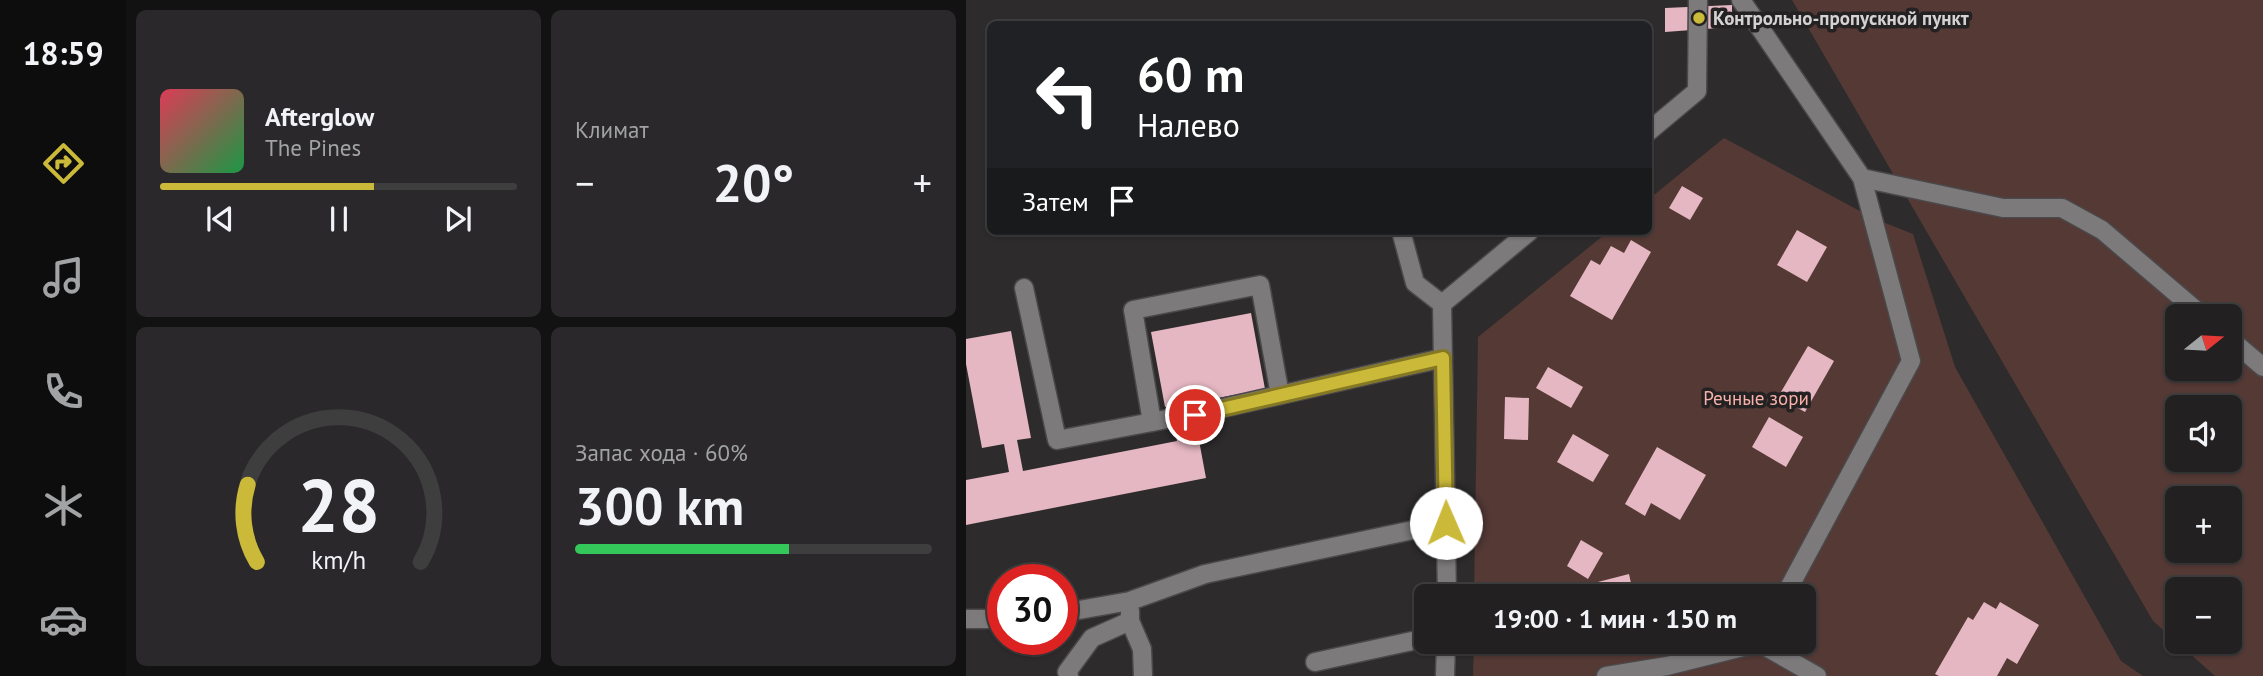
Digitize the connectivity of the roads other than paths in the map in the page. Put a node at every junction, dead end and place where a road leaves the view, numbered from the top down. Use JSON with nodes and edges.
{"nodes":[{"id":1,"x":1698,"y":0,"type":"edge"},
{"id":2,"x":1741,"y":0,"type":"edge"},
{"id":3,"x":1652,"y":129,"type":"edge"},
{"id":4,"x":1862,"y":178,"type":"junction"},
{"id":5,"x":1402,"y":235,"type":"edge"},
{"id":6,"x":1525,"y":235,"type":"edge"},
{"id":7,"x":1024,"y":288,"type":"dead end"},
{"id":8,"x":1442,"y":304,"type":"junction"},
{"id":9,"x":2189,"y":304,"type":"edge"},
{"id":10,"x":2242,"y":349,"type":"edge"},
{"id":11,"x":1443,"y":358,"type":"junction"},
{"id":12,"x":2263,"y":367,"type":"edge"},
{"id":13,"x":1280,"y":395,"type":"junction"},
{"id":14,"x":1152,"y":422,"type":"junction"},
{"id":15,"x":1446,"y":523,"type":"junction"},
{"id":16,"x":1447,"y":584,"type":"edge"},
{"id":17,"x":1791,"y":584,"type":"edge"},
{"id":18,"x":1130,"y":601,"type":"junction"},
{"id":19,"x":1078,"y":610,"type":"edge"},
{"id":20,"x":966,"y":619,"type":"edge"},
{"id":21,"x":987,"y":619,"type":"edge"},
{"id":22,"x":1130,"y":621,"type":"junction"},
{"id":23,"x":1414,"y":641,"type":"edge"},
{"id":24,"x":1446,"y":654,"type":"edge"},
{"id":25,"x":1715,"y":654,"type":"edge"},
{"id":26,"x":1778,"y":654,"type":"edge"},
{"id":27,"x":1315,"y":662,"type":"dead end"},
{"id":28,"x":1069,"y":676,"type":"edge"},
{"id":29,"x":1143,"y":676,"type":"edge"},
{"id":30,"x":1445,"y":676,"type":"edge"},
{"id":31,"x":1606,"y":676,"type":"edge"},
{"id":32,"x":1817,"y":676,"type":"edge"}],
"edges":[{"from":1,"to":3,"type":"street"},
{"from":2,"to":4,"type":"street"},
{"from":4,"to":9,"type":"street"},
{"from":4,"to":17,"type":"street"},
{"from":5,"to":8,"type":"street"},
{"from":6,"to":8,"type":"street"},
{"from":7,"to":14,"type":"street"},
{"from":8,"to":11,"type":"street"},
{"from":10,"to":12,"type":"street"},
{"from":11,"to":13,"type":"street"},
{"from":11,"to":15,"type":"street"},
{"from":13,"to":14,"type":"street"},
{"from":13,"to":14,"type":"street"},
{"from":15,"to":16,"type":"street"},
{"from":15,"to":18,"type":"street"},
{"from":18,"to":19,"type":"street"},
{"from":18,"to":22,"type":"street"},
{"from":20,"to":21,"type":"street"},
{"from":22,"to":28,"type":"street"},
{"from":22,"to":29,"type":"street"},
{"from":23,"to":27,"type":"street"},
{"from":24,"to":30,"type":"street"},
{"from":25,"to":31,"type":"street"},
{"from":26,"to":32,"type":"street"}]}
